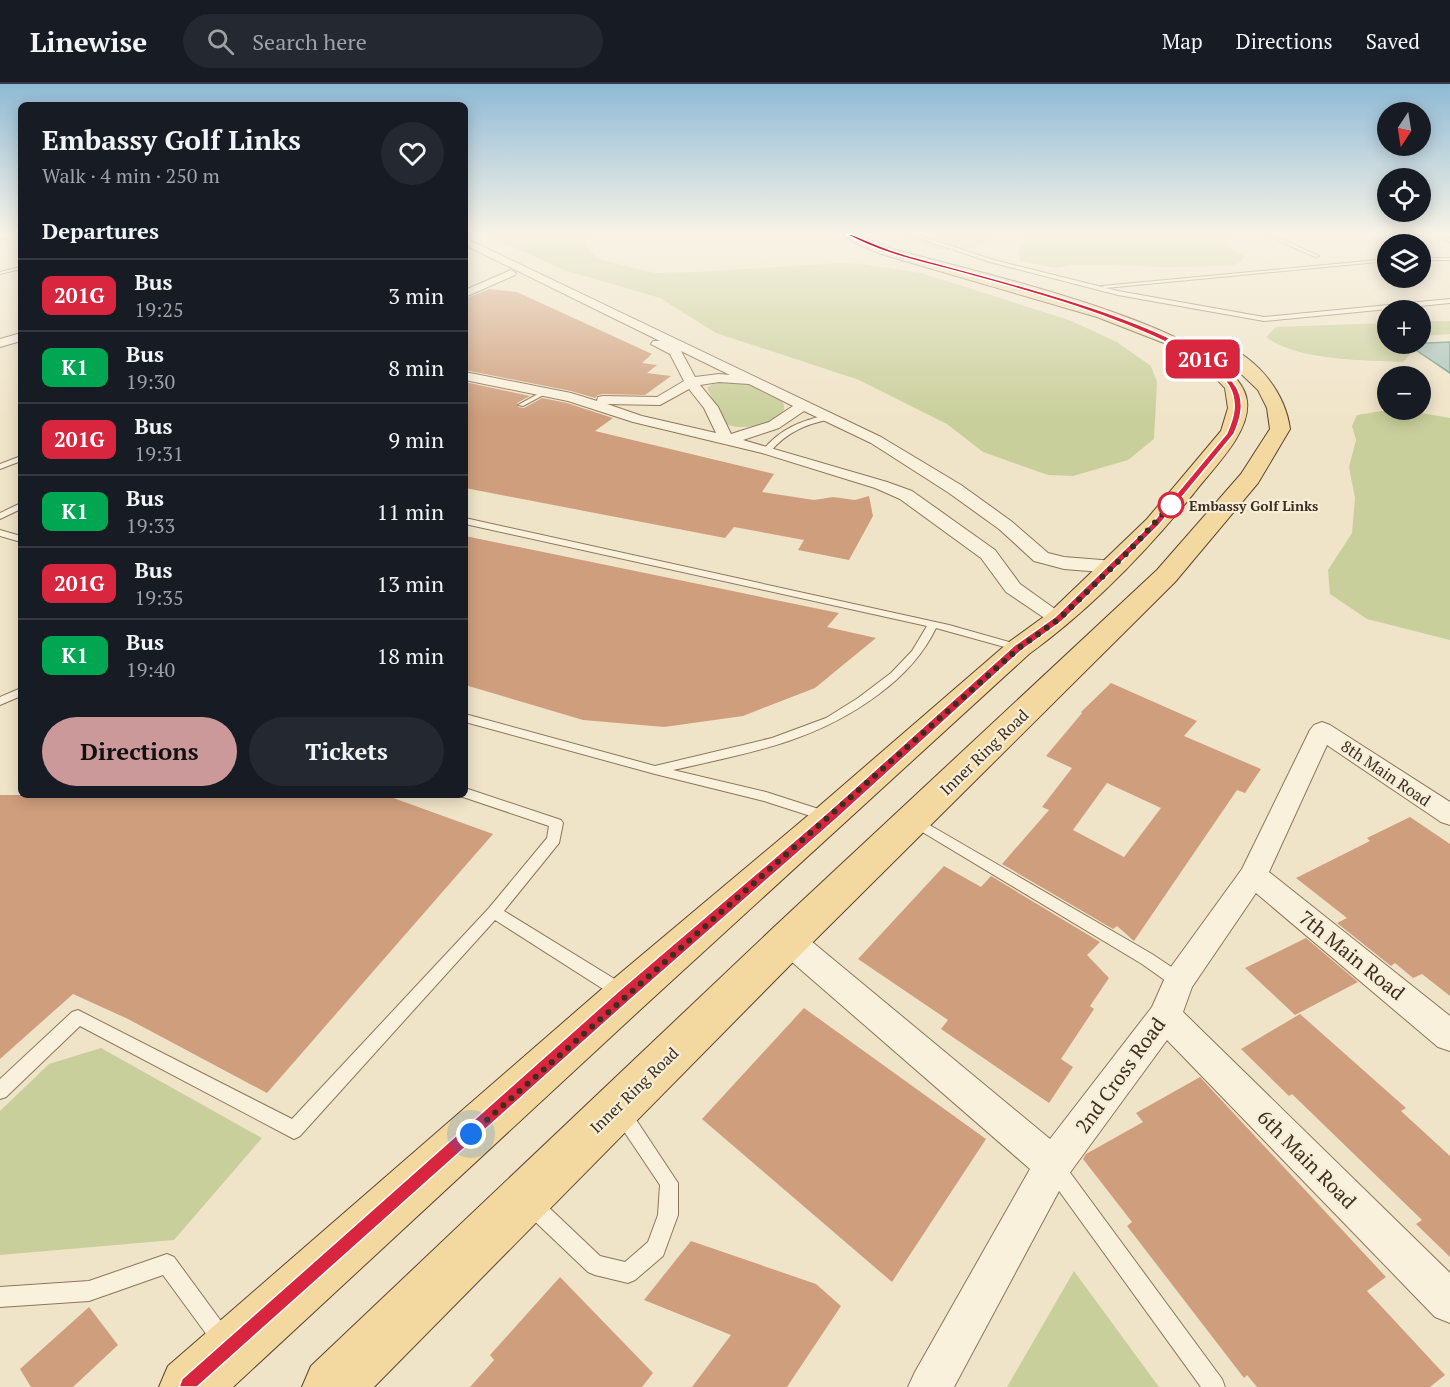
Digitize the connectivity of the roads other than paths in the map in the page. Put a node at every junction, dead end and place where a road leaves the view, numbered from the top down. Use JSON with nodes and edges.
{"nodes":[{"id":1,"x":551,"y":296,"type":"edge"},
{"id":2,"x":575,"y":296,"type":"edge"},
{"id":3,"x":1040,"y":296,"type":"edge"},
{"id":4,"x":1072,"y":296,"type":"edge"},
{"id":5,"x":1142,"y":296,"type":"edge"},
{"id":6,"x":1450,"y":301,"type":"edge"},
{"id":7,"x":18,"y":338,"type":"edge"},
{"id":8,"x":0,"y":343,"type":"edge"},
{"id":9,"x":18,"y":345,"type":"edge"},
{"id":10,"x":0,"y":350,"type":"edge"},
{"id":11,"x":18,"y":352,"type":"edge"},
{"id":12,"x":468,"y":376,"type":"edge"},
{"id":13,"x":691,"y":382,"type":"junction"},
{"id":14,"x":757,"y":382,"type":"junction"},
{"id":15,"x":547,"y":391,"type":"junction"},
{"id":16,"x":571,"y":397,"type":"junction"},
{"id":17,"x":521,"y":405,"type":"dead end"},
{"id":18,"x":803,"y":405,"type":"junction"},
{"id":19,"x":828,"y":417,"type":"junction"},
{"id":20,"x":727,"y":440,"type":"junction"},
{"id":21,"x":767,"y":450,"type":"junction"},
{"id":22,"x":18,"y":459,"type":"edge"},
{"id":23,"x":0,"y":467,"type":"edge"},
{"id":24,"x":18,"y":507,"type":"edge"},
{"id":25,"x":0,"y":516,"type":"edge"},
{"id":26,"x":468,"y":522,"type":"edge"},
{"id":27,"x":0,"y":533,"type":"edge"},
{"id":28,"x":18,"y":538,"type":"edge"},
{"id":29,"x":1114,"y":567,"type":"junction"},
{"id":30,"x":1059,"y":619,"type":"junction"},
{"id":31,"x":933,"y":625,"type":"junction"},
{"id":32,"x":1019,"y":648,"type":"junction"},
{"id":33,"x":18,"y":693,"type":"edge"},
{"id":34,"x":0,"y":701,"type":"edge"},
{"id":35,"x":468,"y":719,"type":"edge"},
{"id":36,"x":1322,"y":730,"type":"joint"},
{"id":37,"x":655,"y":770,"type":"junction"},
{"id":38,"x":468,"y":794,"type":"edge"},
{"id":39,"x":1450,"y":815,"type":"edge"},
{"id":40,"x":830,"y":817,"type":"junction"},
{"id":41,"x":913,"y":821,"type":"junction"},
{"id":42,"x":1253,"y":875,"type":"junction"},
{"id":43,"x":494,"y":912,"type":"junction"},
{"id":44,"x":788,"y":940,"type":"junction"},
{"id":45,"x":1179,"y":981,"type":"junction"},
{"id":46,"x":626,"y":995,"type":"junction"},
{"id":47,"x":1165,"y":1016,"type":"junction"},
{"id":48,"x":1450,"y":1036,"type":"edge"},
{"id":49,"x":0,"y":1091,"type":"edge"},
{"id":50,"x":617,"y":1106,"type":"junction"},
{"id":51,"x":1053,"y":1165,"type":"junction"},
{"id":52,"x":525,"y":1197,"type":"junction"},
{"id":53,"x":0,"y":1297,"type":"edge"},
{"id":54,"x":1450,"y":1302,"type":"edge"},
{"id":55,"x":229,"y":1350,"type":"junction"},
{"id":56,"x":189,"y":1387,"type":"edge"},
{"id":57,"x":332,"y":1387,"type":"edge"},
{"id":58,"x":930,"y":1387,"type":"edge"},
{"id":59,"x":1214,"y":1387,"type":"edge"}],
"edges":[{"from":1,"to":13,"type":"street"},
{"from":2,"to":14,"type":"street"},
{"from":3,"to":29,"type":"main road"},
{"from":4,"to":41,"type":"main road","name":"Inner Ring Road"},
{"from":5,"to":6,"type":"lane"},
{"from":7,"to":8,"type":"street"},
{"from":8,"to":9,"type":"street"},
{"from":10,"to":11,"type":"street"},
{"from":12,"to":15,"type":"street"},
{"from":13,"to":14,"type":"street"},
{"from":13,"to":16,"type":"street"},
{"from":13,"to":20,"type":"street"},
{"from":14,"to":18,"type":"street"},
{"from":15,"to":16,"type":"street"},
{"from":15,"to":17,"type":"lane"},
{"from":16,"to":20,"type":"street"},
{"from":18,"to":19,"type":"street"},
{"from":18,"to":20,"type":"street"},
{"from":19,"to":21,"type":"lane"},
{"from":19,"to":29,"type":"street"},
{"from":20,"to":21,"type":"street"},
{"from":21,"to":30,"type":"street"},
{"from":22,"to":23,"type":"lane"},
{"from":24,"to":25,"type":"lane"},
{"from":26,"to":31,"type":"lane"},
{"from":27,"to":28,"type":"lane"},
{"from":29,"to":30,"type":"main road"},
{"from":30,"to":32,"type":"main road"},
{"from":31,"to":32,"type":"lane"},
{"from":31,"to":37,"type":"lane"},
{"from":32,"to":40,"type":"main road"},
{"from":33,"to":34,"type":"lane"},
{"from":35,"to":37,"type":"lane"},
{"from":36,"to":39,"type":"street","name":"8th Main Road"},
{"from":36,"to":42,"type":"street","name":"2nd Cross Road"},
{"from":37,"to":40,"type":"lane"},
{"from":38,"to":43,"type":"lane"},
{"from":40,"to":46,"type":"main road"},
{"from":41,"to":44,"type":"main road","name":"Inner Ring Road"},
{"from":41,"to":45,"type":"lane"},
{"from":42,"to":45,"type":"street","name":"2nd Cross Road"},
{"from":42,"to":48,"type":"street","name":"7th Main Road"},
{"from":43,"to":46,"type":"lane"},
{"from":43,"to":49,"type":"lane"},
{"from":44,"to":50,"type":"main road","name":"Inner Ring Road"},
{"from":44,"to":51,"type":"street"},
{"from":45,"to":47,"type":"street","name":"2nd Cross Road"},
{"from":46,"to":55,"type":"main road"},
{"from":47,"to":51,"type":"street","name":"2nd Cross Road"},
{"from":47,"to":54,"type":"street","name":"6th Main Road"},
{"from":50,"to":52,"type":"main road","name":"Inner Ring Road"},
{"from":50,"to":52,"type":"lane"},
{"from":51,"to":58,"type":"street","name":"2nd Cross Road"},
{"from":51,"to":59,"type":"lane"},
{"from":52,"to":57,"type":"main road","name":"Inner Ring Road"},
{"from":53,"to":55,"type":"lane"},
{"from":55,"to":56,"type":"main road"}]}
